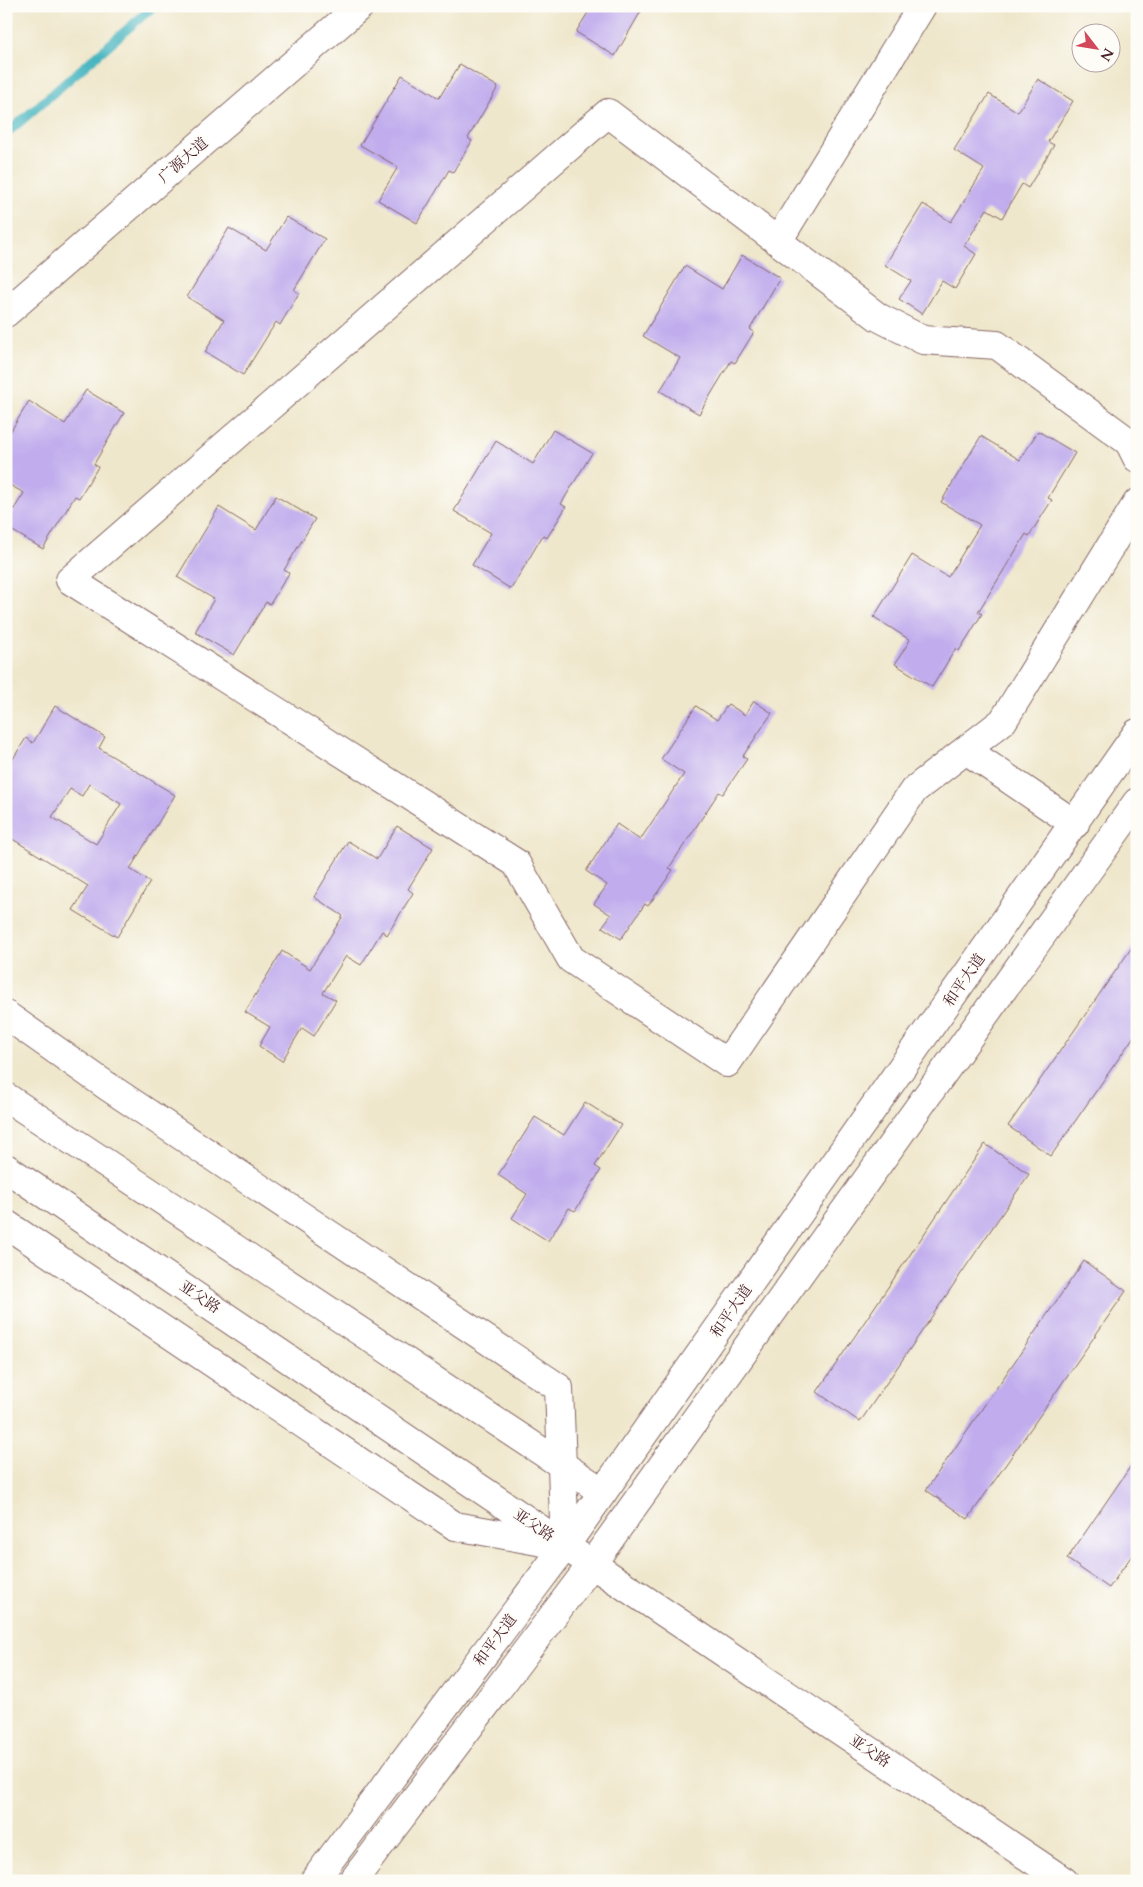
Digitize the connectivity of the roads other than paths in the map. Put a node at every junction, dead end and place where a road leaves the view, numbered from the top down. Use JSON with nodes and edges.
{"nodes":[{"id":1,"x":360,"y":6,"type":"edge"},
{"id":2,"x":922,"y":6,"type":"edge"},
{"id":3,"x":778,"y":241,"type":"junction"},
{"id":4,"x":6,"y":313,"type":"edge"},
{"id":5,"x":1137,"y":458,"type":"edge"},
{"id":6,"x":1137,"y":503,"type":"edge"},
{"id":7,"x":1137,"y":733,"type":"edge"},
{"id":8,"x":966,"y":750,"type":"junction"},
{"id":9,"x":1137,"y":802,"type":"edge"},
{"id":10,"x":1075,"y":824,"type":"junction"},
{"id":11,"x":6,"y":1015,"type":"edge"},
{"id":12,"x":6,"y":1097,"type":"edge"},
{"id":13,"x":6,"y":1168,"type":"edge"},
{"id":14,"x":6,"y":1224,"type":"edge"},
{"id":15,"x":603,"y":1492,"type":"junction"},
{"id":16,"x":565,"y":1546,"type":"junction"},
{"id":17,"x":592,"y":1564,"type":"junction"},
{"id":18,"x":314,"y":1881,"type":"edge"},
{"id":19,"x":353,"y":1881,"type":"edge"},
{"id":20,"x":1064,"y":1881,"type":"edge"}],
"edges":[{"from":1,"to":4,"type":"street","name":"广源大道"},
{"from":2,"to":3,"type":"street"},
{"from":3,"to":5,"type":"street"},
{"from":3,"to":8,"type":"street"},
{"from":6,"to":8,"type":"street"},
{"from":7,"to":10,"type":"street","name":"和平大道"},
{"from":8,"to":10,"type":"street"},
{"from":9,"to":17,"type":"street"},
{"from":10,"to":15,"type":"street","name":"和平大道"},
{"from":11,"to":16,"type":"street"},
{"from":12,"to":15,"type":"street"},
{"from":13,"to":16,"type":"street","name":"亚父路"},
{"from":14,"to":16,"type":"street"},
{"from":15,"to":16,"type":"street","name":"和平大道"},
{"from":16,"to":17,"type":"street","name":"亚父路"},
{"from":16,"to":18,"type":"street","name":"和平大道"},
{"from":17,"to":19,"type":"street"},
{"from":17,"to":20,"type":"street","name":"亚父路"}]}
